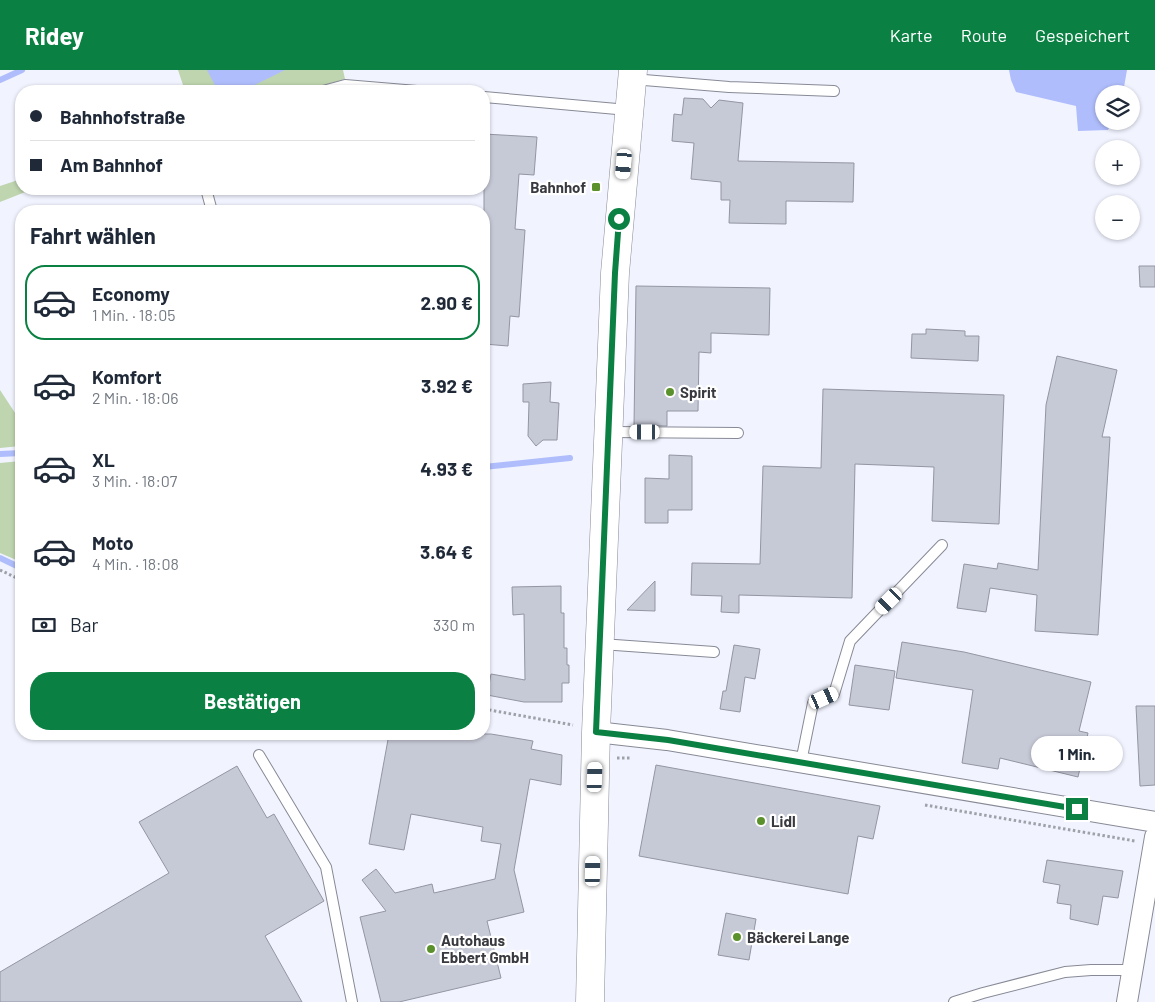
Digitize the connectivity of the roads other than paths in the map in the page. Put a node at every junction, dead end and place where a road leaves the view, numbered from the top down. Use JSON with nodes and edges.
{"nodes":[{"id":1,"x":632,"y":74,"type":"edge"},
{"id":2,"x":834,"y":91,"type":"dead end"},
{"id":3,"x":490,"y":98,"type":"edge"},
{"id":4,"x":629,"y":110,"type":"junction"},
{"id":5,"x":609,"y":432,"type":"junction"},
{"id":6,"x":738,"y":433,"type":"dead end"},
{"id":7,"x":942,"y":545,"type":"dead end"},
{"id":8,"x":600,"y":644,"type":"junction"},
{"id":9,"x":714,"y":652,"type":"dead end"},
{"id":10,"x":586,"y":729,"type":"junction"},
{"id":11,"x":259,"y":755,"type":"dead end"},
{"id":12,"x":800,"y":762,"type":"junction"},
{"id":13,"x":1155,"y":822,"type":"edge"},
{"id":14,"x":1155,"y":837,"type":"edge"},
{"id":15,"x":1132,"y":970,"type":"junction"},
{"id":16,"x":352,"y":1002,"type":"edge"},
{"id":17,"x":590,"y":1002,"type":"edge"},
{"id":18,"x":954,"y":1002,"type":"edge"},
{"id":19,"x":1126,"y":1002,"type":"edge"}],
"edges":[{"from":1,"to":2,"type":"lane"},
{"from":1,"to":4,"type":"main road"},
{"from":3,"to":4,"type":"lane"},
{"from":4,"to":5,"type":"main road"},
{"from":5,"to":6,"type":"lane"},
{"from":5,"to":8,"type":"main road"},
{"from":7,"to":12,"type":"lane"},
{"from":8,"to":9,"type":"lane"},
{"from":8,"to":10,"type":"main road"},
{"from":10,"to":12,"type":"street"},
{"from":10,"to":17,"type":"main road"},
{"from":11,"to":16,"type":"lane"},
{"from":12,"to":13,"type":"street"},
{"from":14,"to":15,"type":"street"},
{"from":15,"to":18,"type":"lane"},
{"from":15,"to":19,"type":"street"}]}
